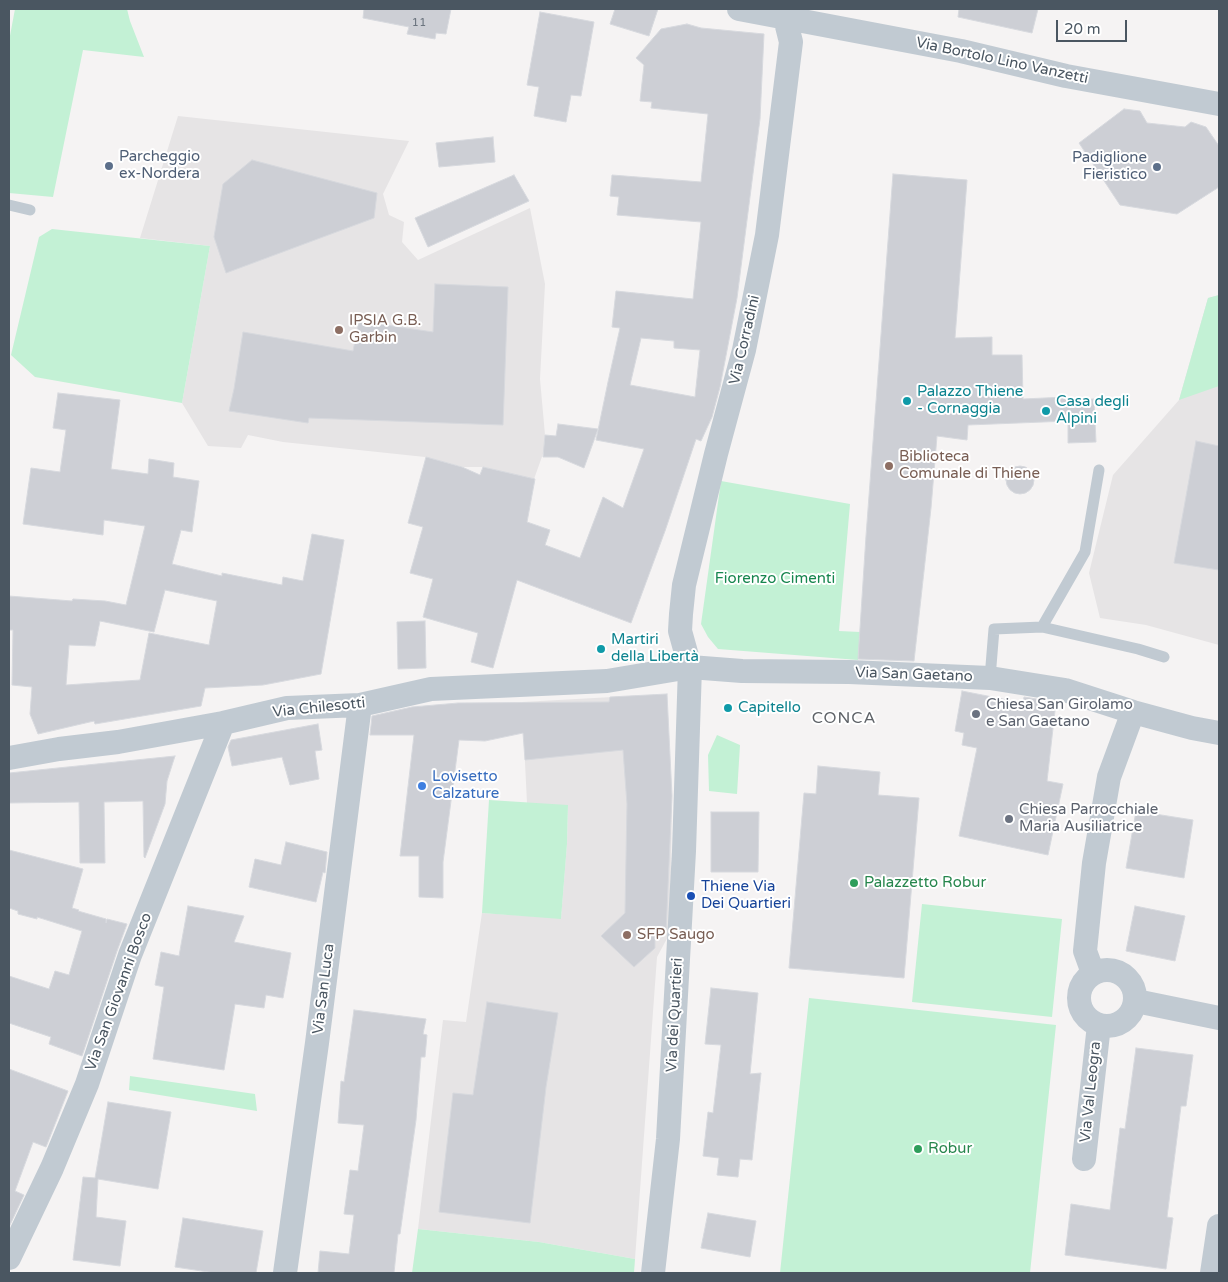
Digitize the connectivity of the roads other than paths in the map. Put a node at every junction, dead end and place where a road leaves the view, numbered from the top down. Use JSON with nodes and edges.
{"nodes":[{"id":1,"x":739,"y":9,"type":"edge"},
{"id":2,"x":785,"y":13,"type":"edge"},
{"id":3,"x":1219,"y":104,"type":"edge"},
{"id":4,"x":9,"y":205,"type":"edge"},
{"id":5,"x":30,"y":210,"type":"dead end"},
{"id":6,"x":1099,"y":470,"type":"dead end"},
{"id":7,"x":1042,"y":627,"type":"junction"},
{"id":8,"x":1164,"y":657,"type":"dead end"},
{"id":9,"x":690,"y":666,"type":"junction"},
{"id":10,"x":990,"y":678,"type":"junction"},
{"id":11,"x":360,"y":705,"type":"junction"},
{"id":12,"x":1133,"y":712,"type":"junction"},
{"id":13,"x":223,"y":723,"type":"junction"},
{"id":14,"x":1219,"y":734,"type":"edge"},
{"id":15,"x":9,"y":758,"type":"edge"},
{"id":16,"x":1093,"y":973,"type":"junction"},
{"id":17,"x":1136,"y":1001,"type":"junction"},
{"id":18,"x":1219,"y":1018,"type":"edge"},
{"id":19,"x":1099,"y":1025,"type":"junction"},
{"id":20,"x":1084,"y":1159,"type":"dead end"},
{"id":21,"x":1219,"y":1226,"type":"edge"},
{"id":22,"x":9,"y":1258,"type":"edge"},
{"id":23,"x":285,"y":1273,"type":"edge"},
{"id":24,"x":653,"y":1273,"type":"edge"},
{"id":25,"x":1212,"y":1273,"type":"edge"}],
"edges":[{"from":1,"to":2,"type":"street","name":"Via Bortolo Lino Vanzetti"},
{"from":2,"to":3,"type":"street","name":"Via Bortolo Lino Vanzetti"},
{"from":2,"to":9,"type":"street","name":"Via Corradini"},
{"from":4,"to":5,"type":"lane"},
{"from":6,"to":7,"type":"lane"},
{"from":7,"to":8,"type":"lane"},
{"from":7,"to":10,"type":"lane"},
{"from":9,"to":10,"type":"street","name":"Via San Gaetano"},
{"from":9,"to":11,"type":"street","name":"Via Chilesotti"},
{"from":9,"to":24,"type":"street","name":"Via dei Quartieri"},
{"from":10,"to":12,"type":"street","name":"Via San Gaetano"},
{"from":11,"to":13,"type":"street","name":"Via Chilesotti"},
{"from":11,"to":23,"type":"street","name":"Via San Luca"},
{"from":12,"to":14,"type":"street","name":"Via San Gaetano"},
{"from":12,"to":16,"type":"street"},
{"from":13,"to":15,"type":"street","name":"Via Chilesotti"},
{"from":13,"to":22,"type":"street","name":"Via San Giovanni Bosco"},
{"from":16,"to":17,"type":"street"},
{"from":16,"to":19,"type":"street","name":"Via Val Leogra"},
{"from":17,"to":18,"type":"street"},
{"from":17,"to":19,"type":"street","name":"Via Val Leogra"},
{"from":19,"to":20,"type":"street","name":"Via Val Leogra"},
{"from":21,"to":25,"type":"street"}]}
